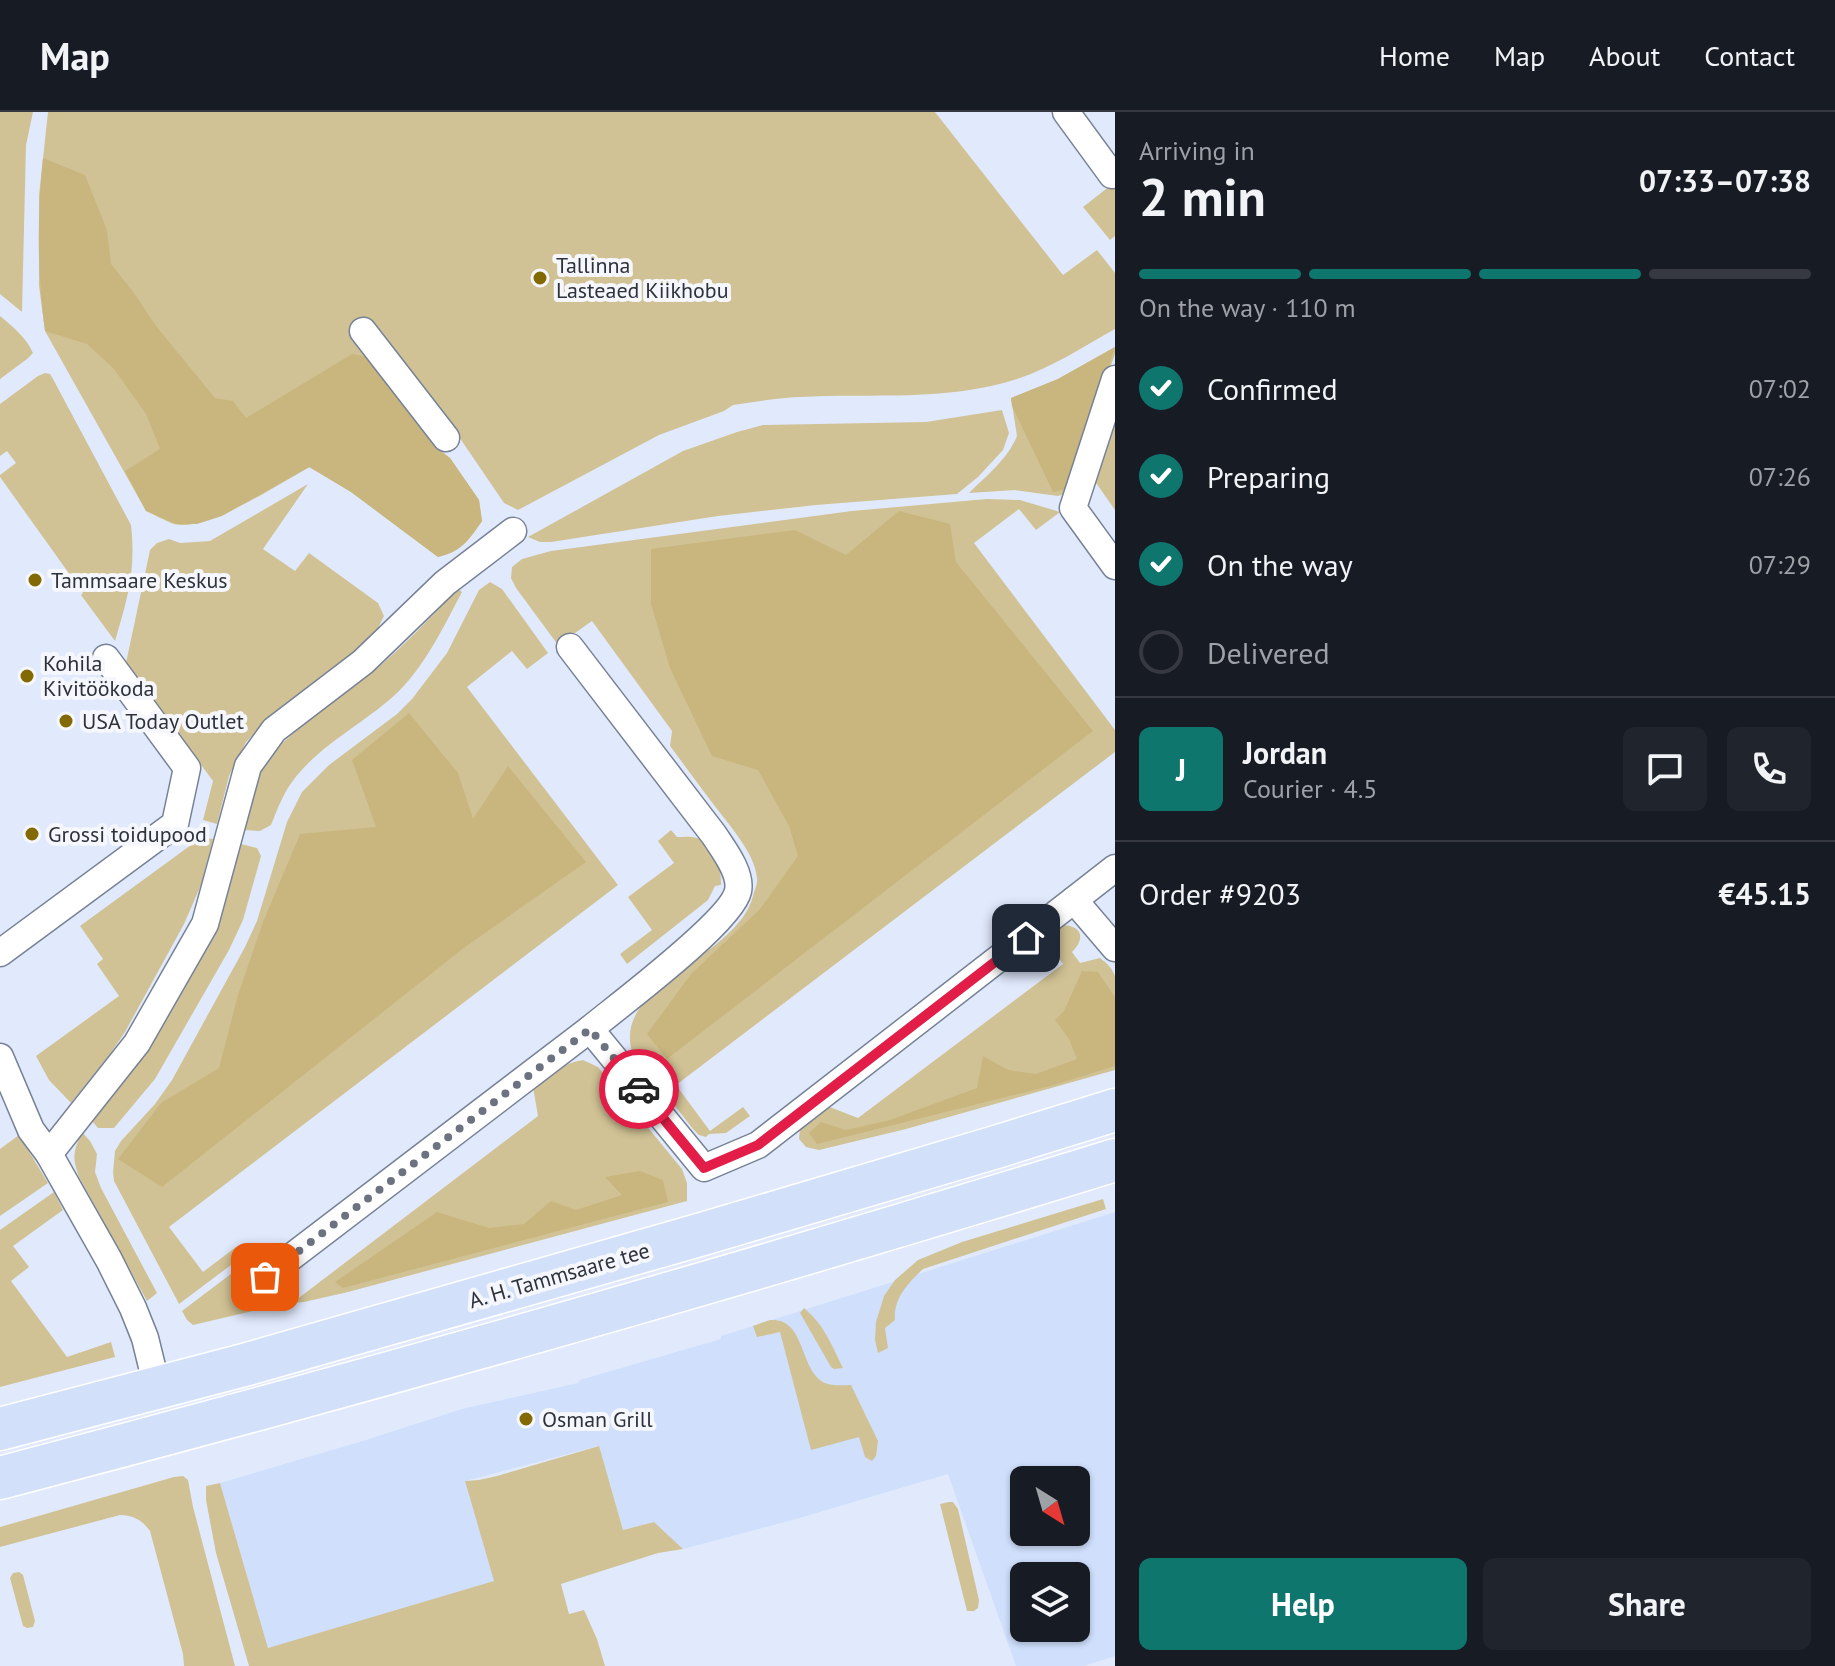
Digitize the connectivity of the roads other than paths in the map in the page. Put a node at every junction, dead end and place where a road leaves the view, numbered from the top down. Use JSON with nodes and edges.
{"nodes":[{"id":1,"x":1066,"y":112,"type":"edge"},
{"id":2,"x":1112,"y":175,"type":"dead end"},
{"id":3,"x":363,"y":331,"type":"dead end"},
{"id":4,"x":1115,"y":379,"type":"edge"},
{"id":5,"x":446,"y":438,"type":"dead end"},
{"id":6,"x":513,"y":531,"type":"dead end"},
{"id":7,"x":1115,"y":566,"type":"edge"},
{"id":8,"x":570,"y":647,"type":"dead end"},
{"id":9,"x":106,"y":658,"type":"dead end"},
{"id":10,"x":1115,"y":868,"type":"edge"},
{"id":11,"x":1074,"y":900,"type":"junction"},
{"id":12,"x":1115,"y":948,"type":"edge"},
{"id":13,"x":0,"y":953,"type":"edge"},
{"id":14,"x":590,"y":1029,"type":"junction"},
{"id":15,"x":0,"y":1057,"type":"edge"},
{"id":16,"x":1115,"y":1110,"type":"edge"},
{"id":17,"x":49,"y":1154,"type":"junction"},
{"id":18,"x":1115,"y":1160,"type":"edge"},
{"id":19,"x":265,"y":1277,"type":"dead end"},
{"id":20,"x":157,"y":1387,"type":"junction"},
{"id":21,"x":0,"y":1429,"type":"edge"},
{"id":22,"x":0,"y":1478,"type":"edge"}],
"edges":[{"from":1,"to":2,"type":"street"},
{"from":3,"to":5,"type":"street"},
{"from":4,"to":7,"type":"street"},
{"from":6,"to":17,"type":"street"},
{"from":8,"to":14,"type":"street"},
{"from":9,"to":13,"type":"street"},
{"from":10,"to":11,"type":"street"},
{"from":11,"to":12,"type":"street"},
{"from":11,"to":14,"type":"street"},
{"from":14,"to":19,"type":"street"},
{"from":15,"to":17,"type":"street"},
{"from":16,"to":20,"type":"main road","name":"A. H. Tammsaare tee"},
{"from":17,"to":20,"type":"street"},
{"from":18,"to":22,"type":"main road"},
{"from":20,"to":21,"type":"main road","name":"A. H. Tammsaare tee"}]}
